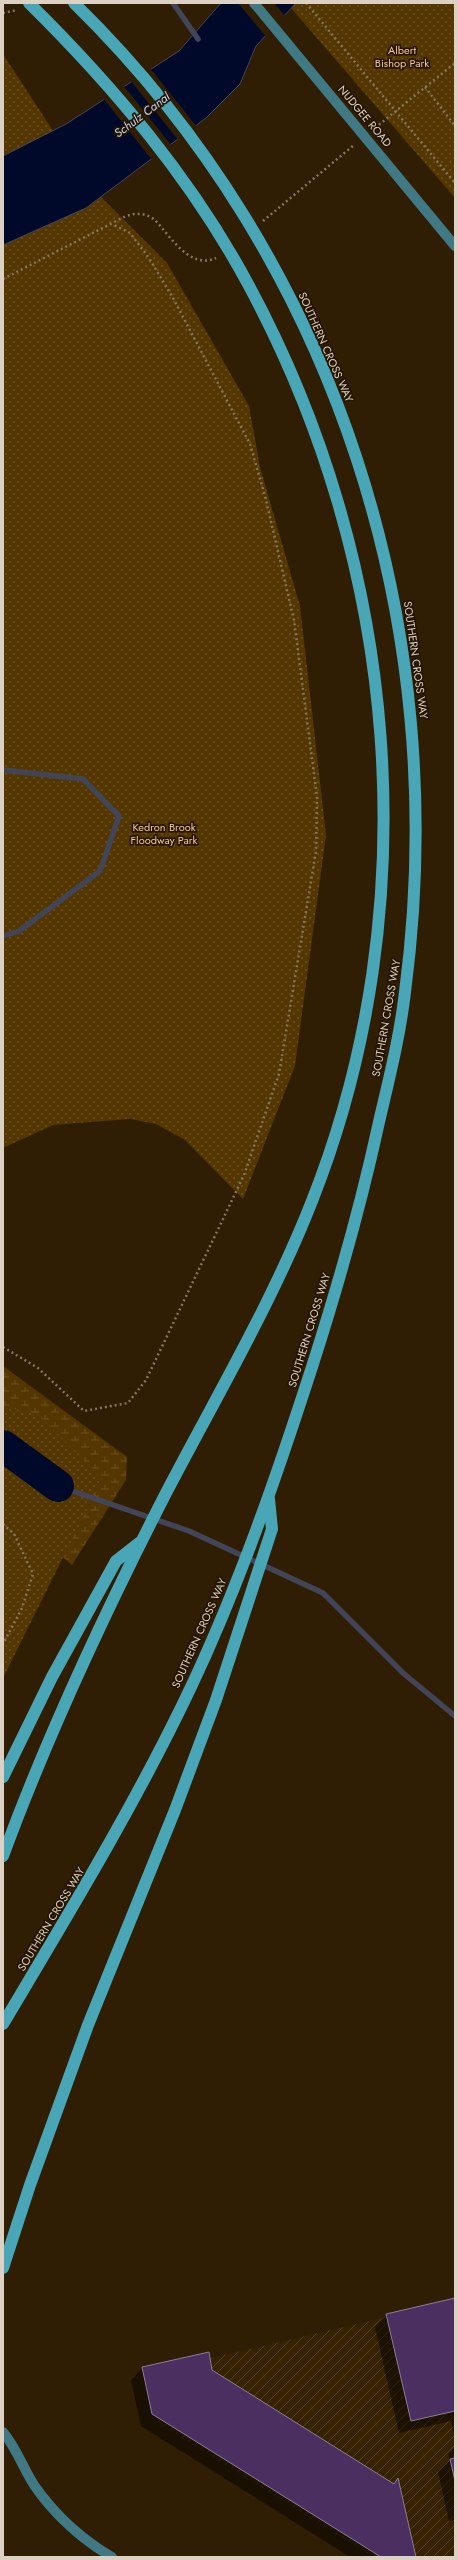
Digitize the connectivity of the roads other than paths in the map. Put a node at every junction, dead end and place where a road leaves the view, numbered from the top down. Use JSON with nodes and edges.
{"nodes":[{"id":1,"x":29,"y":3,"type":"edge"},
{"id":2,"x":74,"y":3,"type":"edge"},
{"id":3,"x":254,"y":3,"type":"edge"},
{"id":4,"x":455,"y":246,"type":"edge"},
{"id":5,"x":268,"y":1496,"type":"junction"},
{"id":6,"x":143,"y":1540,"type":"junction"},
{"id":7,"x":3,"y":1777,"type":"edge"},
{"id":8,"x":3,"y":1856,"type":"edge"},
{"id":9,"x":3,"y":2024,"type":"edge"},
{"id":10,"x":3,"y":2268,"type":"edge"},
{"id":11,"x":3,"y":2432,"type":"edge"},
{"id":12,"x":112,"y":2557,"type":"edge"}],
"edges":[{"from":1,"to":6,"type":"highway","name":"SOUTHERN CROSS WAY"},
{"from":2,"to":5,"type":"highway","name":"SOUTHERN CROSS WAY"},
{"from":3,"to":4,"type":"main road","name":"NUDGEE ROAD"},
{"from":5,"to":9,"type":"highway","name":"SOUTHERN CROSS WAY"},
{"from":5,"to":10,"type":"highway"},
{"from":6,"to":7,"type":"highway"},
{"from":6,"to":8,"type":"highway","name":"SOUTHERN CROSS WAY"},
{"from":11,"to":12,"type":"main road"}]}
